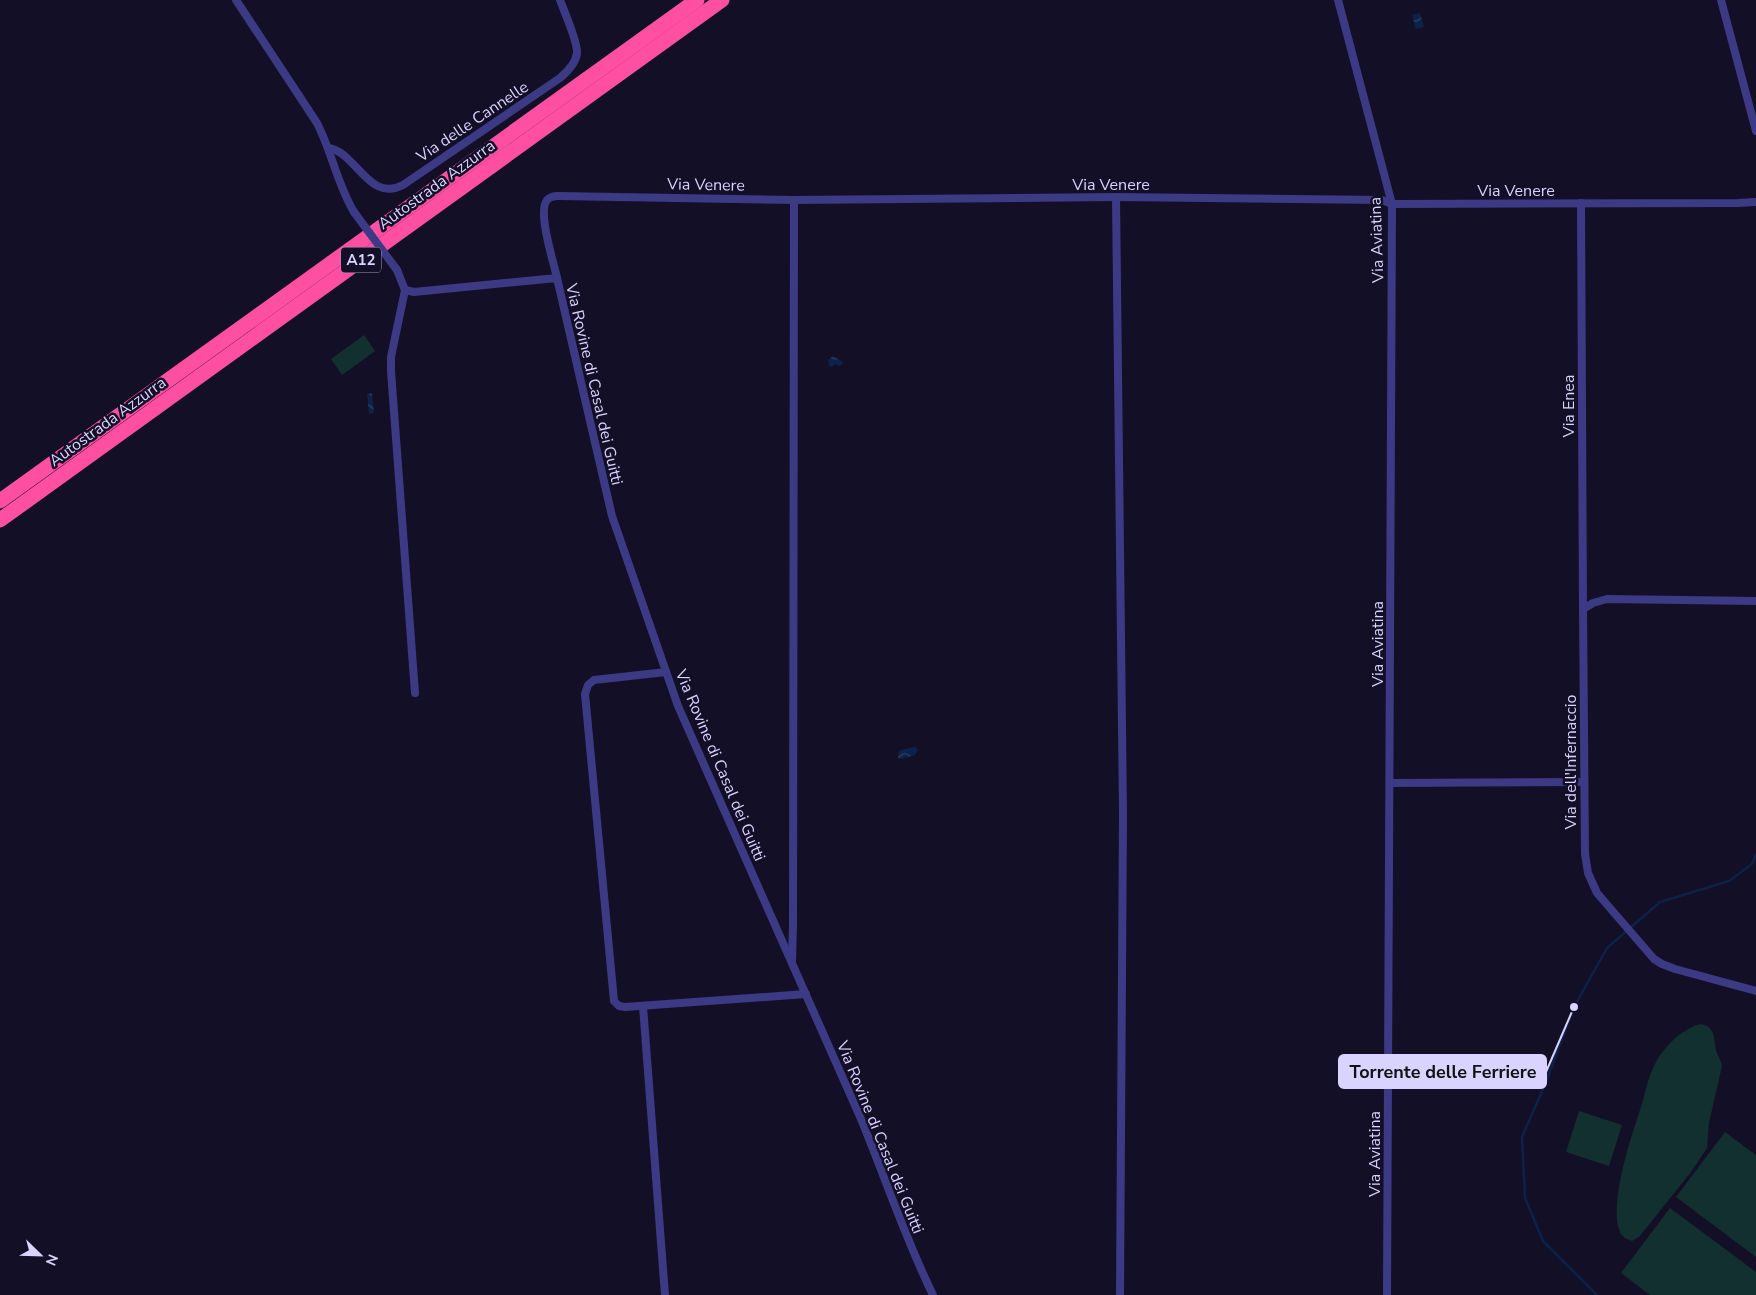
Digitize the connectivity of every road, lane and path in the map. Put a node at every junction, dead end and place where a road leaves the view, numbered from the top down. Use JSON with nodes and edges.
{"nodes":[{"id":1,"x":236,"y":0,"type":"edge"},
{"id":2,"x":560,"y":0,"type":"edge"},
{"id":3,"x":697,"y":0,"type":"edge"},
{"id":4,"x":722,"y":0,"type":"edge"},
{"id":5,"x":1338,"y":0,"type":"edge"},
{"id":6,"x":1721,"y":0,"type":"edge"},
{"id":7,"x":1756,"y":131,"type":"edge"},
{"id":8,"x":328,"y":148,"type":"junction"},
{"id":9,"x":1116,"y":197,"type":"junction"},
{"id":10,"x":794,"y":200,"type":"junction"},
{"id":11,"x":1756,"y":202,"type":"edge"},
{"id":12,"x":1392,"y":204,"type":"junction"},
{"id":13,"x":1581,"y":204,"type":"junction"},
{"id":14,"x":557,"y":278,"type":"junction"},
{"id":15,"x":405,"y":290,"type":"junction"},
{"id":16,"x":0,"y":501,"type":"edge"},
{"id":17,"x":0,"y":520,"type":"edge"},
{"id":18,"x":1756,"y":601,"type":"edge"},
{"id":19,"x":1583,"y":609,"type":"junction"},
{"id":20,"x":666,"y":672,"type":"junction"},
{"id":21,"x":415,"y":693,"type":"dead end"},
{"id":22,"x":1584,"y":782,"type":"junction"},
{"id":23,"x":1390,"y":783,"type":"junction"},
{"id":24,"x":792,"y":963,"type":"junction"},
{"id":25,"x":1756,"y":991,"type":"edge"},
{"id":26,"x":806,"y":994,"type":"junction"},
{"id":27,"x":643,"y":1006,"type":"junction"},
{"id":28,"x":665,"y":1295,"type":"edge"},
{"id":29,"x":933,"y":1295,"type":"edge"},
{"id":30,"x":1120,"y":1295,"type":"edge"},
{"id":31,"x":1387,"y":1295,"type":"edge"}],
"edges":[{"from":1,"to":8,"type":"street"},
{"from":2,"to":8,"type":"street","name":"Via delle Cannelle"},
{"from":3,"to":16,"type":"highway","name":"Autostrada Azzurra","number":"A12"},
{"from":4,"to":17,"type":"highway","name":"Autostrada Azzurra","number":"A12"},
{"from":5,"to":12,"type":"street","name":"Via Aviatina"},
{"from":6,"to":7,"type":"street"},
{"from":8,"to":15,"type":"street","bridge":true},
{"from":9,"to":10,"type":"street","name":"Via Venere"},
{"from":9,"to":12,"type":"street","name":"Via Venere"},
{"from":9,"to":30,"type":"street"},
{"from":10,"to":14,"type":"street","name":"Via Venere"},
{"from":10,"to":24,"type":"street"},
{"from":11,"to":13,"type":"street","name":"Via Venere"},
{"from":12,"to":13,"type":"street","name":"Via Venere"},
{"from":12,"to":23,"type":"street","name":"Via Aviatina"},
{"from":13,"to":19,"type":"street","name":"Via Enea"},
{"from":14,"to":15,"type":"street","name":"Via Rovine di Casal dei Guitti"},
{"from":14,"to":20,"type":"street","name":"Via Rovine di Casal dei Guitti"},
{"from":15,"to":21,"type":"street"},
{"from":18,"to":19,"type":"street"},
{"from":19,"to":22,"type":"street","name":"Via dell'Infernaccio"},
{"from":20,"to":24,"type":"street","name":"Via Rovine di Casal dei Guitti"},
{"from":20,"to":27,"type":"street"},
{"from":22,"to":23,"type":"street"},
{"from":22,"to":25,"type":"street","name":"Via dell'Infernaccio"},
{"from":23,"to":31,"type":"street","name":"Via Aviatina"},
{"from":24,"to":26,"type":"street","name":"Via Rovine di Casal dei Guitti"},
{"from":26,"to":27,"type":"street"},
{"from":26,"to":29,"type":"street","name":"Via Rovine di Casal dei Guitti"},
{"from":27,"to":28,"type":"street"}]}
